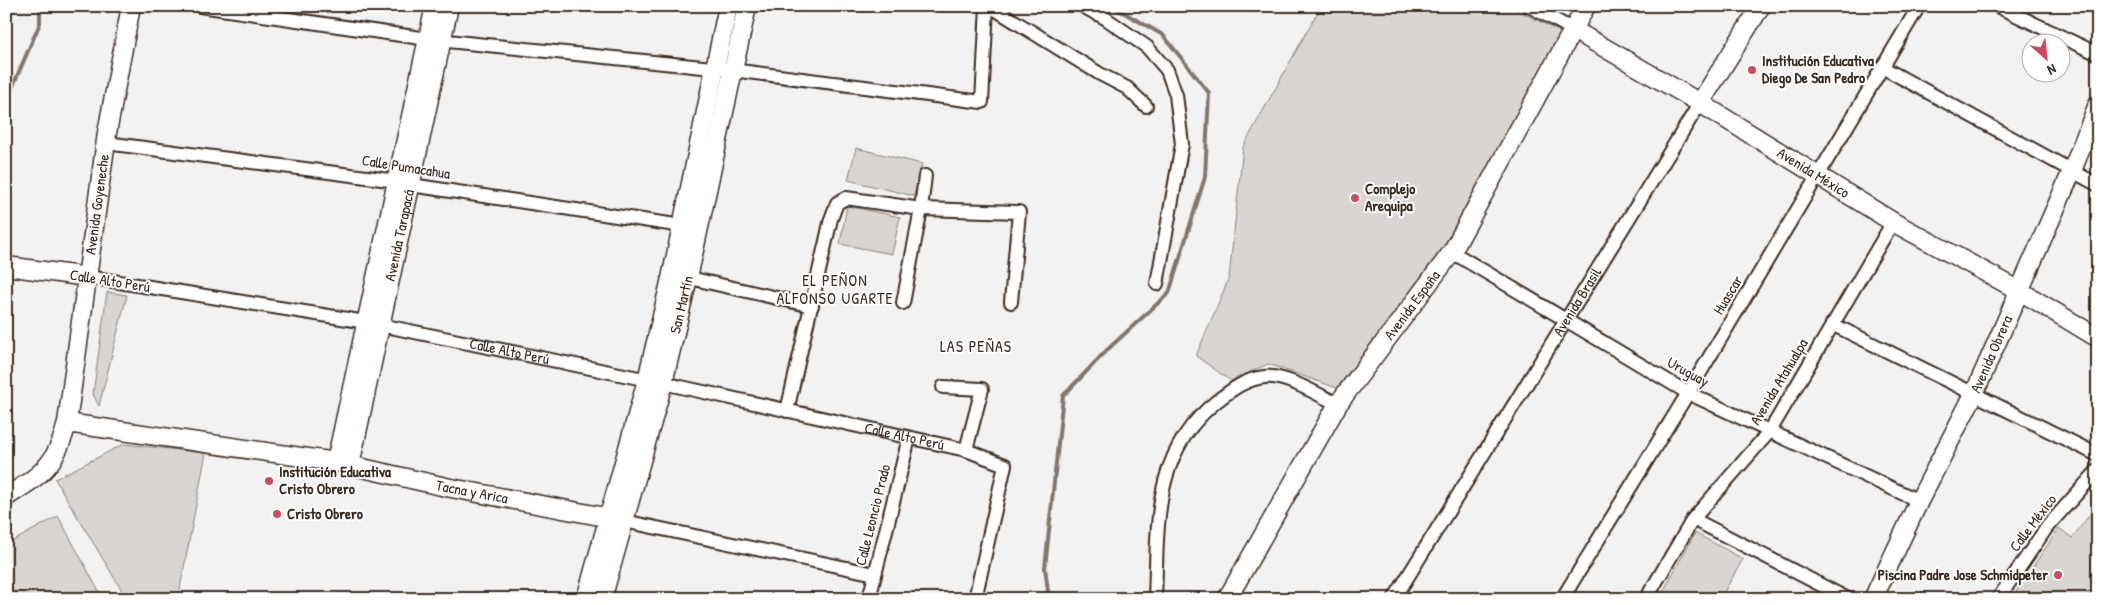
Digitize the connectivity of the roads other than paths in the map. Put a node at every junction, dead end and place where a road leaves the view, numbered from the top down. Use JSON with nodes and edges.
{"nodes":[{"id":1,"x":131,"y":6,"type":"edge"},
{"id":2,"x":200,"y":6,"type":"edge"},
{"id":3,"x":435,"y":6,"type":"edge"},
{"id":4,"x":449,"y":6,"type":"edge"},
{"id":5,"x":728,"y":6,"type":"edge"},
{"id":6,"x":747,"y":6,"type":"edge"},
{"id":7,"x":989,"y":6,"type":"edge"},
{"id":8,"x":1082,"y":6,"type":"edge"},
{"id":9,"x":1529,"y":6,"type":"edge"},
{"id":10,"x":1586,"y":6,"type":"edge"},
{"id":11,"x":1761,"y":6,"type":"edge"},
{"id":12,"x":1919,"y":6,"type":"edge"},
{"id":13,"x":1997,"y":6,"type":"edge"},
{"id":14,"x":1572,"y":29,"type":"junction"},
{"id":15,"x":435,"y":39,"type":"junction"},
{"id":16,"x":2098,"y":54,"type":"edge"},
{"id":17,"x":1882,"y":67,"type":"junction"},
{"id":18,"x":723,"y":70,"type":"junction"},
{"id":19,"x":1700,"y":103,"type":"junction"},
{"id":20,"x":2098,"y":104,"type":"edge"},
{"id":21,"x":1146,"y":106,"type":"dead end"},
{"id":22,"x":106,"y":143,"type":"junction"},
{"id":23,"x":2072,"y":171,"type":"junction"},
{"id":24,"x":925,"y":176,"type":"dead end"},
{"id":25,"x":1817,"y":176,"type":"junction"},
{"id":26,"x":404,"y":183,"type":"junction"},
{"id":27,"x":2098,"y":184,"type":"edge"},
{"id":28,"x":921,"y":209,"type":"junction"},
{"id":29,"x":1893,"y":222,"type":"junction"},
{"id":30,"x":691,"y":227,"type":"junction"},
{"id":31,"x":1452,"y":252,"type":"junction"},
{"id":32,"x":7,"y":266,"type":"edge"},
{"id":33,"x":680,"y":276,"type":"junction"},
{"id":34,"x":88,"y":277,"type":"junction"},
{"id":35,"x":1157,"y":284,"type":"dead end"},
{"id":36,"x":2020,"y":291,"type":"junction"},
{"id":37,"x":1011,"y":302,"type":"dead end"},
{"id":38,"x":903,"y":303,"type":"dead end"},
{"id":39,"x":812,"y":306,"type":"junction"},
{"id":40,"x":1566,"y":319,"type":"junction"},
{"id":41,"x":373,"y":324,"type":"junction"},
{"id":42,"x":1832,"y":324,"type":"junction"},
{"id":43,"x":2098,"y":338,"type":"edge"},
{"id":44,"x":655,"y":382,"type":"junction"},
{"id":45,"x":943,"y":387,"type":"dead end"},
{"id":46,"x":1688,"y":393,"type":"junction"},
{"id":47,"x":1974,"y":394,"type":"junction"},
{"id":48,"x":1338,"y":404,"type":"junction"},
{"id":49,"x":786,"y":411,"type":"junction"},
{"id":50,"x":67,"y":423,"type":"junction"},
{"id":51,"x":1770,"y":431,"type":"junction"},
{"id":52,"x":909,"y":438,"type":"junction"},
{"id":53,"x":966,"y":450,"type":"junction"},
{"id":54,"x":2098,"y":455,"type":"edge"},
{"id":55,"x":343,"y":464,"type":"junction"},
{"id":56,"x":2097,"y":473,"type":"edge"},
{"id":57,"x":6,"y":497,"type":"edge"},
{"id":58,"x":1919,"y":501,"type":"junction"},
{"id":59,"x":617,"y":519,"type":"junction"},
{"id":60,"x":1693,"y":519,"type":"junction"},
{"id":61,"x":875,"y":574,"type":"junction"},
{"id":62,"x":586,"y":599,"type":"edge"},
{"id":63,"x":602,"y":599,"type":"edge"},
{"id":64,"x":869,"y":599,"type":"edge"},
{"id":65,"x":975,"y":599,"type":"edge"},
{"id":66,"x":1155,"y":599,"type":"edge"},
{"id":67,"x":1227,"y":599,"type":"edge"},
{"id":68,"x":1394,"y":599,"type":"edge"},
{"id":69,"x":1562,"y":599,"type":"edge"},
{"id":70,"x":1646,"y":599,"type":"edge"},
{"id":71,"x":1848,"y":599,"type":"edge"},
{"id":72,"x":1873,"y":599,"type":"edge"},
{"id":73,"x":1998,"y":599,"type":"edge"}],
"edges":[{"from":1,"to":22,"type":"street","name":"Avenida Goyeneche"},
{"from":2,"to":15,"type":"street"},
{"from":3,"to":15,"type":"street","name":"Avenida Tarapacá"},
{"from":4,"to":15,"type":"street","name":"Avenida Tarapacá"},
{"from":5,"to":18,"type":"street","name":"San Martín"},
{"from":6,"to":18,"type":"street","name":"San Martín"},
{"from":7,"to":18,"type":"street"},
{"from":7,"to":21,"type":"street"},
{"from":8,"to":35,"type":"street"},
{"from":9,"to":14,"type":"street","name":"Avenida México"},
{"from":10,"to":14,"type":"street","name":"Avenida España"},
{"from":11,"to":19,"type":"street","name":"Avenida Brasil"},
{"from":12,"to":17,"type":"street","name":"Huascar"},
{"from":13,"to":16,"type":"street"},
{"from":14,"to":19,"type":"street","name":"Avenida México"},
{"from":14,"to":31,"type":"street","name":"Avenida España"},
{"from":15,"to":18,"type":"street"},
{"from":15,"to":26,"type":"street","name":"Avenida Tarapacá"},
{"from":17,"to":23,"type":"street"},
{"from":17,"to":25,"type":"street","name":"Huascar"},
{"from":18,"to":30,"type":"street","name":"San Martín"},
{"from":19,"to":25,"type":"street","name":"Avenida México"},
{"from":19,"to":40,"type":"street","name":"Avenida Brasil"},
{"from":20,"to":23,"type":"street","name":"Avenida Obrera"},
{"from":22,"to":26,"type":"street","name":"Calle Pumacahua"},
{"from":22,"to":34,"type":"street","name":"Avenida Goyeneche"},
{"from":23,"to":27,"type":"street"},
{"from":23,"to":36,"type":"street","name":"Avenida Obrera"},
{"from":24,"to":28,"type":"street"},
{"from":25,"to":29,"type":"street","name":"Avenida México"},
{"from":25,"to":46,"type":"street","name":"Huascar"},
{"from":26,"to":30,"type":"street","name":"Calle Pumacahua"},
{"from":26,"to":41,"type":"street","name":"Avenida Tarapacá"},
{"from":28,"to":37,"type":"street"},
{"from":28,"to":38,"type":"street"},
{"from":28,"to":39,"type":"street"},
{"from":29,"to":36,"type":"street","name":"Avenida México"},
{"from":29,"to":42,"type":"street","name":"Avenida Atahualpa"},
{"from":30,"to":33,"type":"street","name":"San Martín"},
{"from":31,"to":40,"type":"street","name":"Uruguay"},
{"from":31,"to":48,"type":"street","name":"Avenida España"},
{"from":32,"to":34,"type":"street","name":"Calle Alto Perú"},
{"from":33,"to":39,"type":"street"},
{"from":33,"to":44,"type":"street","name":"San Martín"},
{"from":34,"to":41,"type":"street","name":"Calle Alto Perú"},
{"from":34,"to":50,"type":"street","name":"Avenida Goyeneche"},
{"from":36,"to":43,"type":"street","name":"Avenida México"},
{"from":36,"to":47,"type":"street","name":"Avenida Obrera"},
{"from":39,"to":49,"type":"street"},
{"from":40,"to":46,"type":"street","name":"Uruguay"},
{"from":40,"to":68,"type":"street","name":"Avenida Brasil"},
{"from":41,"to":44,"type":"street","name":"Calle Alto Perú"},
{"from":41,"to":55,"type":"street","name":"Avenida Tarapacá"},
{"from":42,"to":47,"type":"street"},
{"from":42,"to":51,"type":"street","name":"Avenida Atahualpa"},
{"from":44,"to":49,"type":"street","name":"Calle Alto Perú"},
{"from":44,"to":59,"type":"street","name":"San Martín"},
{"from":45,"to":53,"type":"street"},
{"from":46,"to":51,"type":"street","name":"Uruguay"},
{"from":46,"to":69,"type":"street","name":"Huascar"},
{"from":47,"to":54,"type":"street"},
{"from":47,"to":58,"type":"street","name":"Avenida Obrera"},
{"from":48,"to":66,"type":"street"},
{"from":48,"to":67,"type":"street","name":"Avenida España"},
{"from":49,"to":52,"type":"street","name":"Calle Alto Perú"},
{"from":50,"to":55,"type":"street","name":"Tacna y Arica"},
{"from":50,"to":57,"type":"street","name":"Avenida Goyeneche"},
{"from":51,"to":58,"type":"street","name":"Uruguay"},
{"from":51,"to":60,"type":"street","name":"Avenida Atahualpa"},
{"from":52,"to":53,"type":"street","name":"Calle Alto Perú"},
{"from":52,"to":61,"type":"street","name":"Calle Leoncio Prado"},
{"from":53,"to":65,"type":"street","name":"Calle Alto Perú"},
{"from":55,"to":59,"type":"street","name":"Tacna y Arica"},
{"from":56,"to":73,"type":"street","name":"Calle México"},
{"from":58,"to":72,"type":"street","name":"Avenida Obrera"},
{"from":59,"to":61,"type":"street","name":"Tacna y Arica"},
{"from":59,"to":62,"type":"street","name":"San Martín"},
{"from":59,"to":63,"type":"street","name":"San Martín"},
{"from":60,"to":70,"type":"street","name":"Avenida Atahualpa"},
{"from":60,"to":71,"type":"street"},
{"from":61,"to":64,"type":"street","name":"Calle Leoncio Prado"}]}
